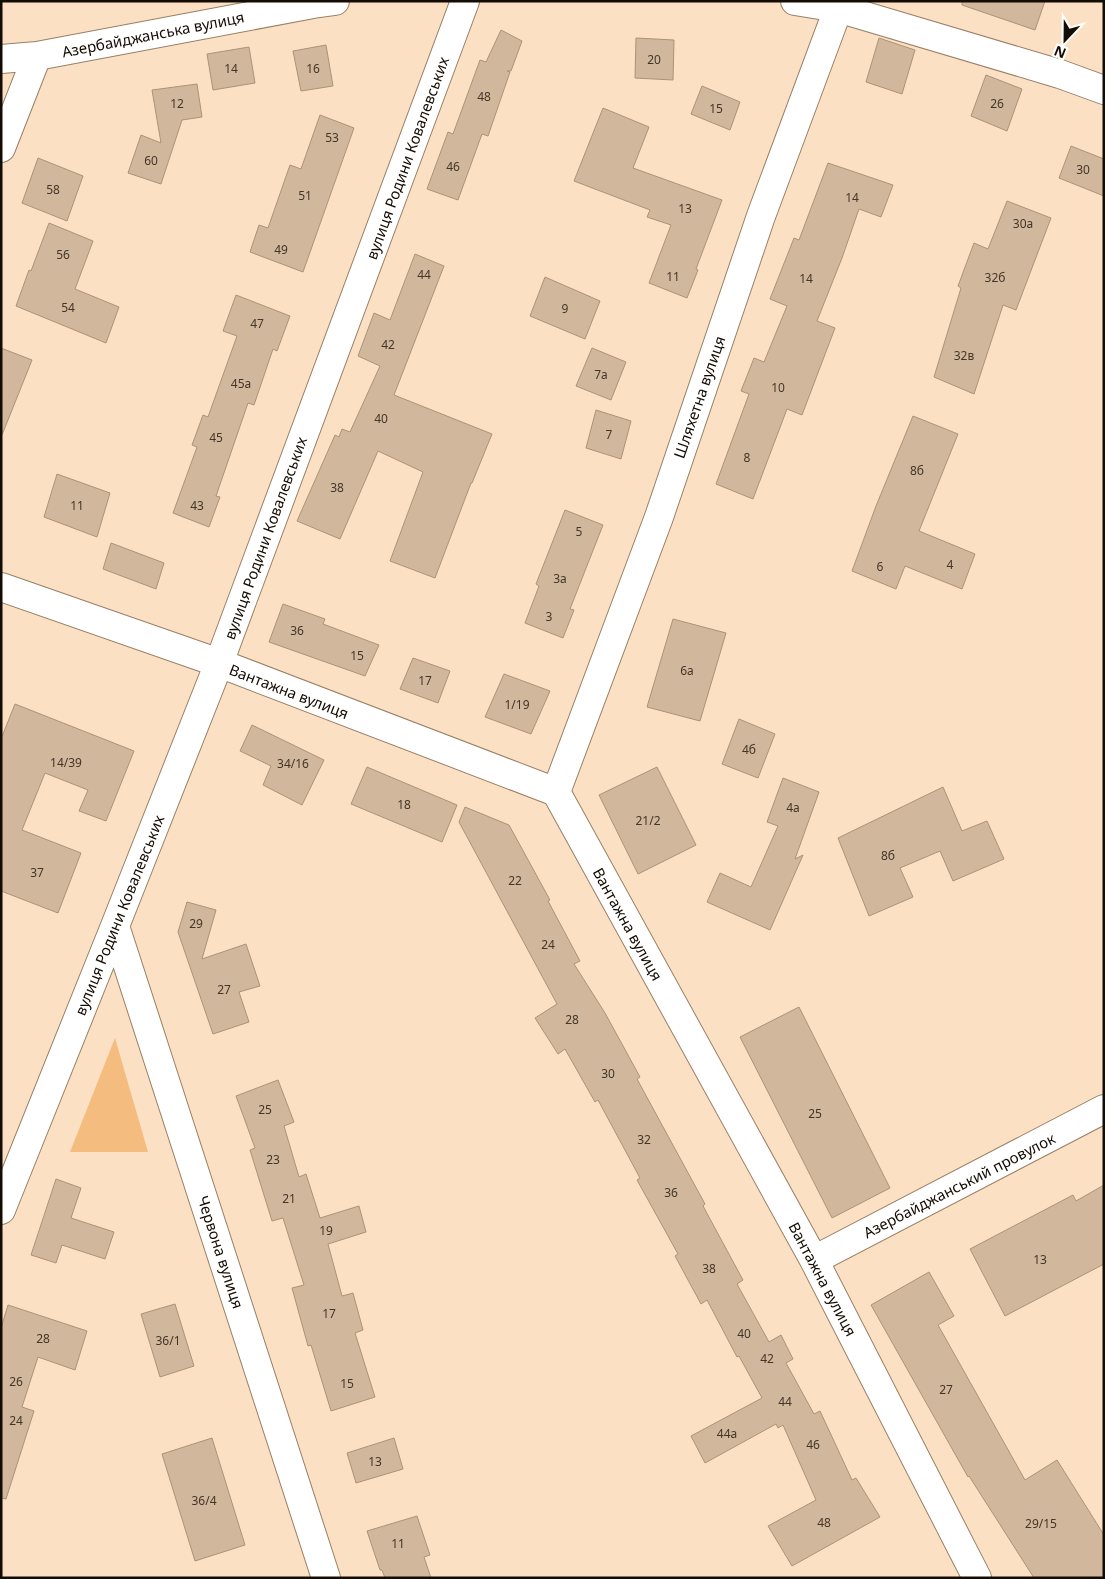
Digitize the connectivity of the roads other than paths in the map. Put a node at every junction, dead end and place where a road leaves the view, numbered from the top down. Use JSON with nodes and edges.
{"nodes":[{"id":1,"x":334,"y":1,"type":"edge"},
{"id":2,"x":465,"y":1,"type":"edge"},
{"id":3,"x":795,"y":1,"type":"edge"},
{"id":4,"x":840,"y":4,"type":"edge"},
{"id":5,"x":37,"y":56,"type":"junction"},
{"id":6,"x":1,"y":60,"type":"edge"},
{"id":7,"x":1104,"y":90,"type":"edge"},
{"id":8,"x":1,"y":148,"type":"edge"},
{"id":9,"x":1,"y":587,"type":"edge"},
{"id":10,"x":219,"y":663,"type":"junction"},
{"id":11,"x":556,"y":792,"type":"junction"},
{"id":12,"x":115,"y":926,"type":"junction"},
{"id":13,"x":1104,"y":1110,"type":"edge"},
{"id":14,"x":1,"y":1210,"type":"edge"},
{"id":15,"x":814,"y":1260,"type":"junction"},
{"id":16,"x":326,"y":1578,"type":"edge"},
{"id":17,"x":977,"y":1578,"type":"edge"}],
"edges":[{"from":1,"to":5,"type":"street","name":"Азербайджанська вулиця"},
{"from":2,"to":10,"type":"street","name":"вулиця Родини Ковалевських"},
{"from":3,"to":4,"type":"street"},
{"from":4,"to":7,"type":"street"},
{"from":4,"to":11,"type":"street","name":"Шляхетна вулиця"},
{"from":5,"to":6,"type":"street","name":"Азербайджанська вулиця"},
{"from":5,"to":8,"type":"street"},
{"from":9,"to":10,"type":"street","name":"Вантажна вулиця"},
{"from":10,"to":11,"type":"street","name":"Вантажна вулиця"},
{"from":10,"to":12,"type":"street","name":"вулиця Родини Ковалевських"},
{"from":11,"to":15,"type":"street","name":"Вантажна вулиця"},
{"from":12,"to":14,"type":"street","name":"вулиця Родини Ковалевських"},
{"from":12,"to":16,"type":"street","name":"Червона вулиця"},
{"from":13,"to":15,"type":"street","name":"Азербайджанський провулок"},
{"from":15,"to":17,"type":"street","name":"Вантажна вулиця"}]}
